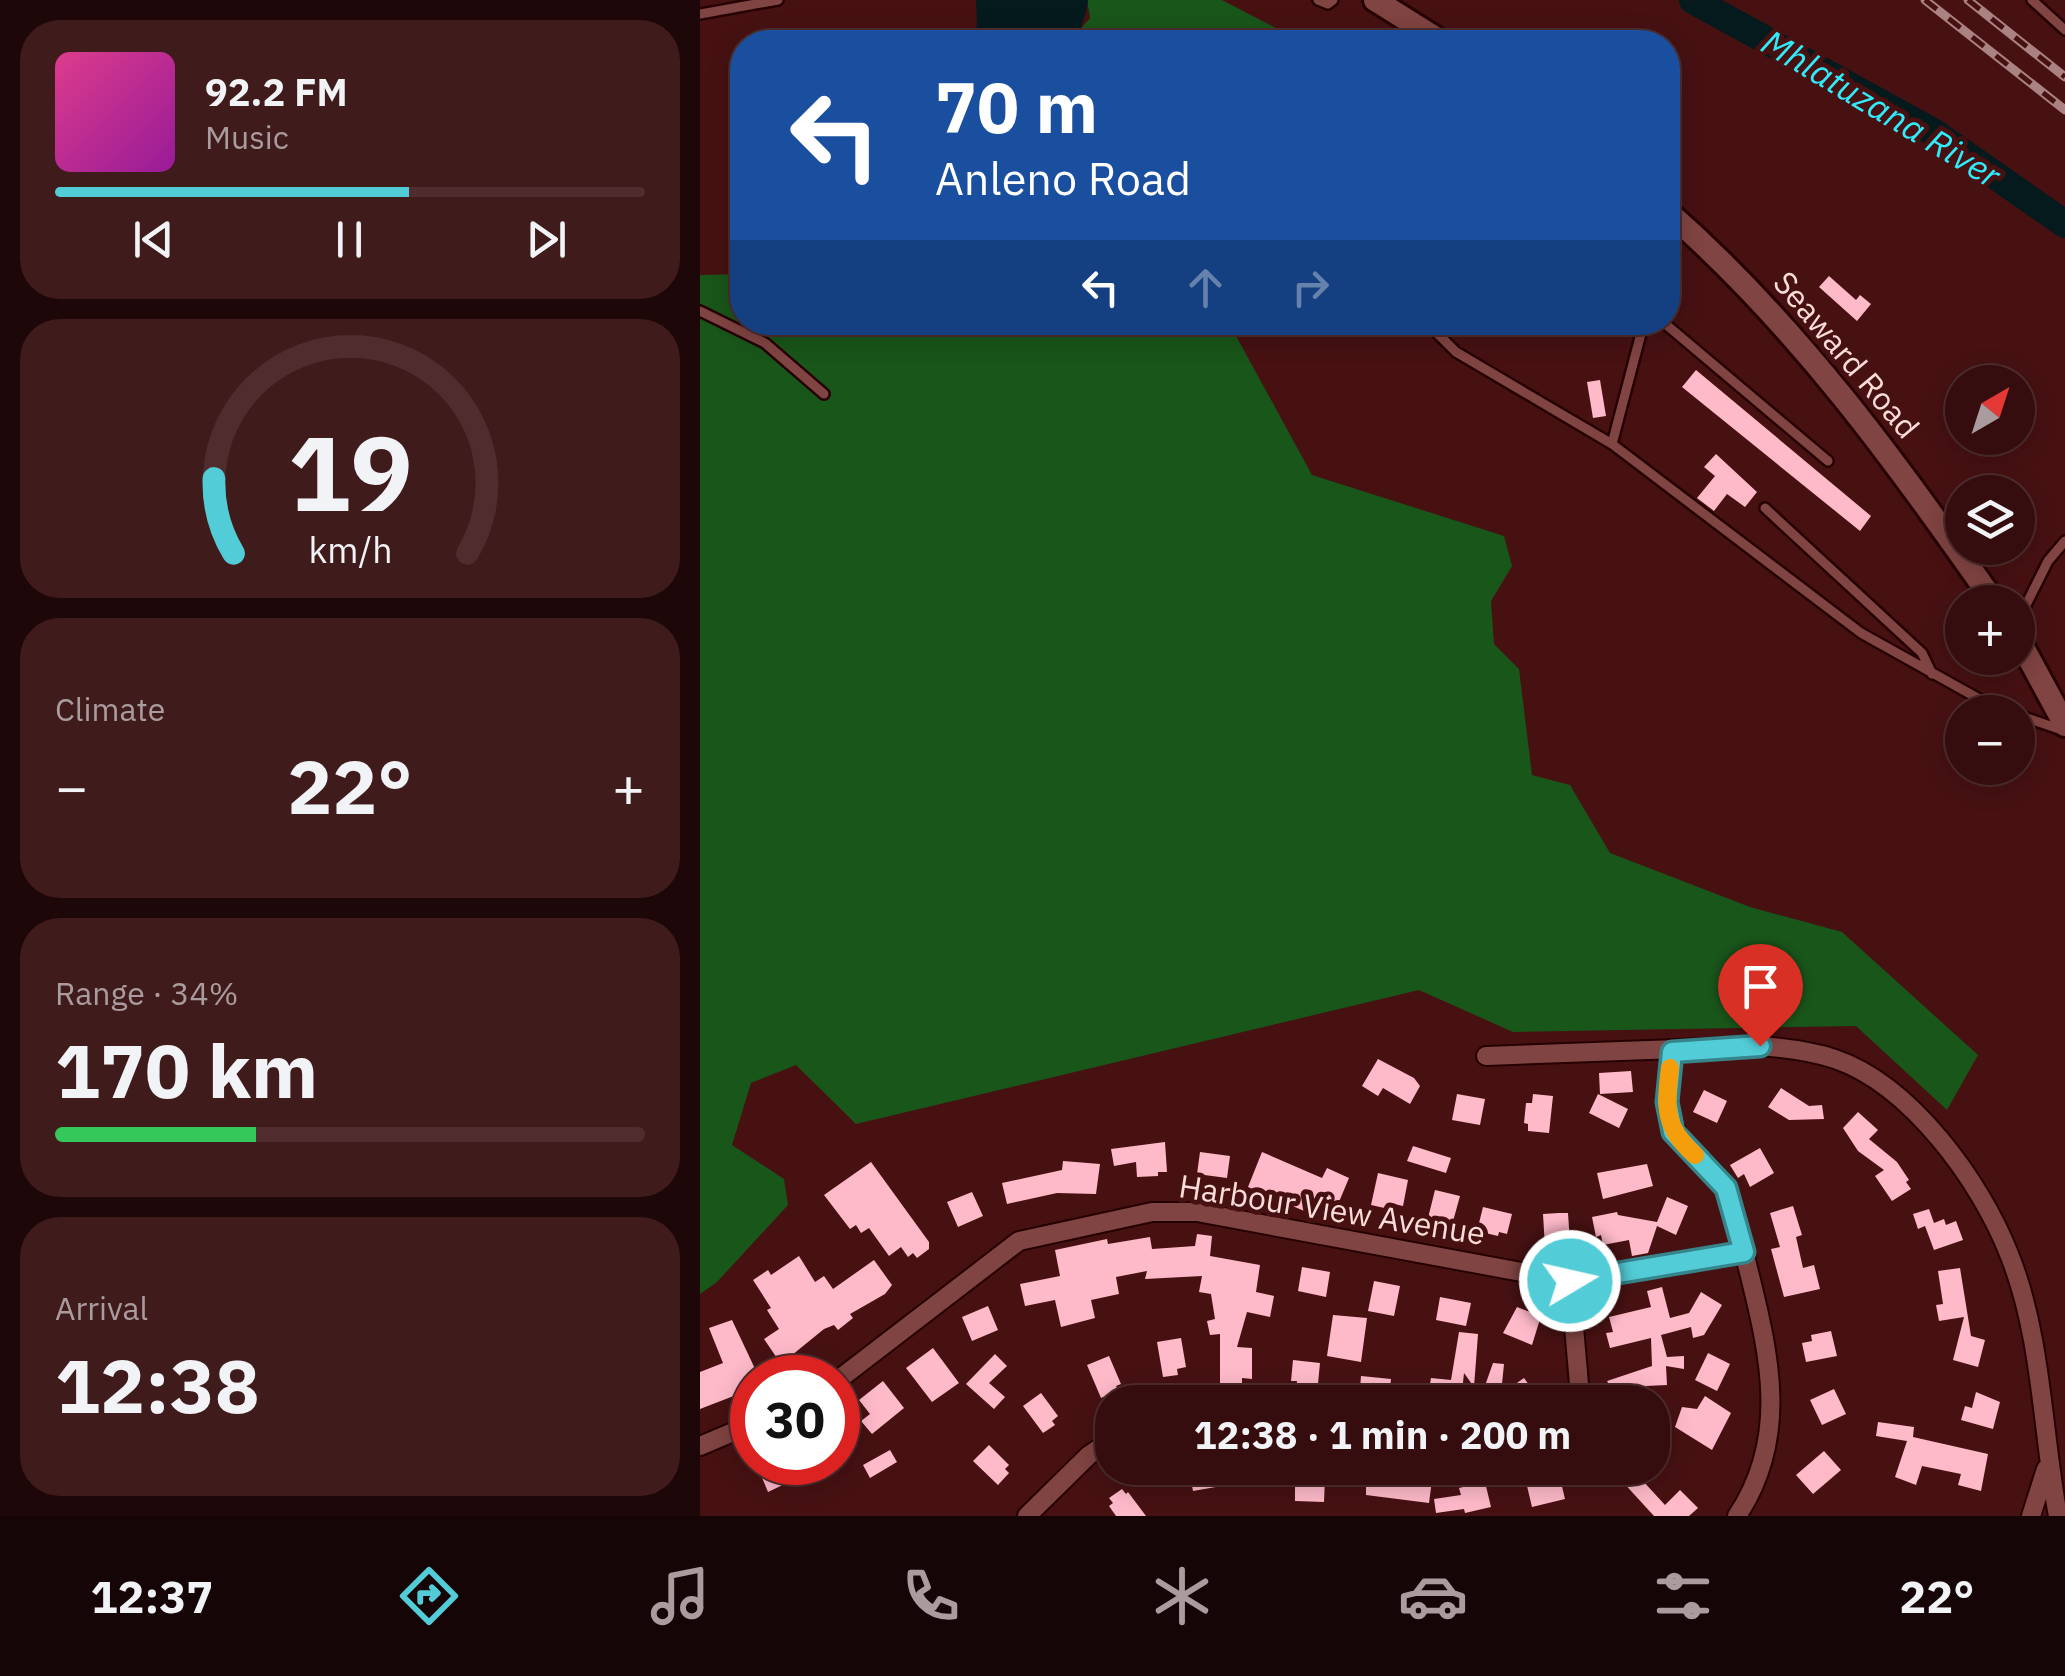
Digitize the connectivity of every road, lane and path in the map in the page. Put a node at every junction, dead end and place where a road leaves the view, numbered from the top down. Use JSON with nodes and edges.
{"nodes":[{"id":1,"x":778,"y":0,"type":"edge"},
{"id":2,"x":1318,"y":0,"type":"edge"},
{"id":3,"x":1333,"y":0,"type":"edge"},
{"id":4,"x":1375,"y":0,"type":"edge"},
{"id":5,"x":2032,"y":0,"type":"edge"},
{"id":6,"x":700,"y":14,"type":"edge"},
{"id":7,"x":1423,"y":30,"type":"edge"},
{"id":8,"x":2065,"y":30,"type":"edge"},
{"id":9,"x":1680,"y":224,"type":"edge"},
{"id":10,"x":700,"y":311,"type":"edge"},
{"id":11,"x":730,"y":326,"type":"edge"},
{"id":12,"x":748,"y":335,"type":"edge"},
{"id":13,"x":1439,"y":335,"type":"edge"},
{"id":14,"x":1641,"y":335,"type":"edge"},
{"id":15,"x":1678,"y":335,"type":"edge"},
{"id":16,"x":824,"y":394,"type":"dead end"},
{"id":17,"x":1612,"y":444,"type":"junction"},
{"id":18,"x":1828,"y":461,"type":"dead end"},
{"id":19,"x":1765,"y":508,"type":"dead end"},
{"id":20,"x":2065,"y":541,"type":"edge"},
{"id":21,"x":1982,"y":585,"type":"edge"},
{"id":22,"x":2035,"y":587,"type":"edge"},
{"id":23,"x":2035,"y":671,"type":"edge"},
{"id":24,"x":1932,"y":674,"type":"junction"},
{"id":25,"x":1975,"y":695,"type":"edge"},
{"id":26,"x":2035,"y":720,"type":"edge"},
{"id":27,"x":2065,"y":728,"type":"edge"},
{"id":28,"x":1672,"y":1052,"type":"junction"},
{"id":29,"x":1486,"y":1056,"type":"dead end"},
{"id":30,"x":1744,"y":1252,"type":"junction"},
{"id":31,"x":1570,"y":1281,"type":"junction"},
{"id":32,"x":860,"y":1363,"type":"edge"},
{"id":33,"x":1579,"y":1385,"type":"edge"},
{"id":34,"x":730,"y":1433,"type":"edge"},
{"id":35,"x":700,"y":1446,"type":"edge"},
{"id":36,"x":1095,"y":1452,"type":"edge"},
{"id":37,"x":2048,"y":1464,"type":"junction"},
{"id":38,"x":1026,"y":1516,"type":"edge"},
{"id":39,"x":1737,"y":1516,"type":"edge"},
{"id":40,"x":2031,"y":1516,"type":"edge"},
{"id":41,"x":2058,"y":1516,"type":"edge"}],
"edges":[{"from":1,"to":6,"type":"lane"},
{"from":2,"to":3,"type":"lane"},
{"from":4,"to":7,"type":"street"},
{"from":5,"to":8,"type":"lane"},
{"from":9,"to":21,"type":"street","name":"Seaward Road"},
{"from":10,"to":11,"type":"lane"},
{"from":12,"to":16,"type":"lane"},
{"from":13,"to":17,"type":"lane"},
{"from":14,"to":17,"type":"lane"},
{"from":15,"to":18,"type":"lane"},
{"from":17,"to":24,"type":"lane"},
{"from":19,"to":24,"type":"lane"},
{"from":20,"to":22,"type":"lane"},
{"from":23,"to":27,"type":"street"},
{"from":24,"to":25,"type":"lane"},
{"from":26,"to":27,"type":"lane"},
{"from":28,"to":29,"type":"street"},
{"from":28,"to":30,"type":"street"},
{"from":28,"to":37,"type":"street"},
{"from":30,"to":31,"type":"street","name":"Harbour View Avenue"},
{"from":30,"to":39,"type":"street"},
{"from":31,"to":32,"type":"street","name":"Harbour View Avenue"},
{"from":31,"to":33,"type":"street"},
{"from":34,"to":35,"type":"street"},
{"from":36,"to":38,"type":"street"},
{"from":37,"to":40,"type":"street"},
{"from":37,"to":41,"type":"street"}]}
